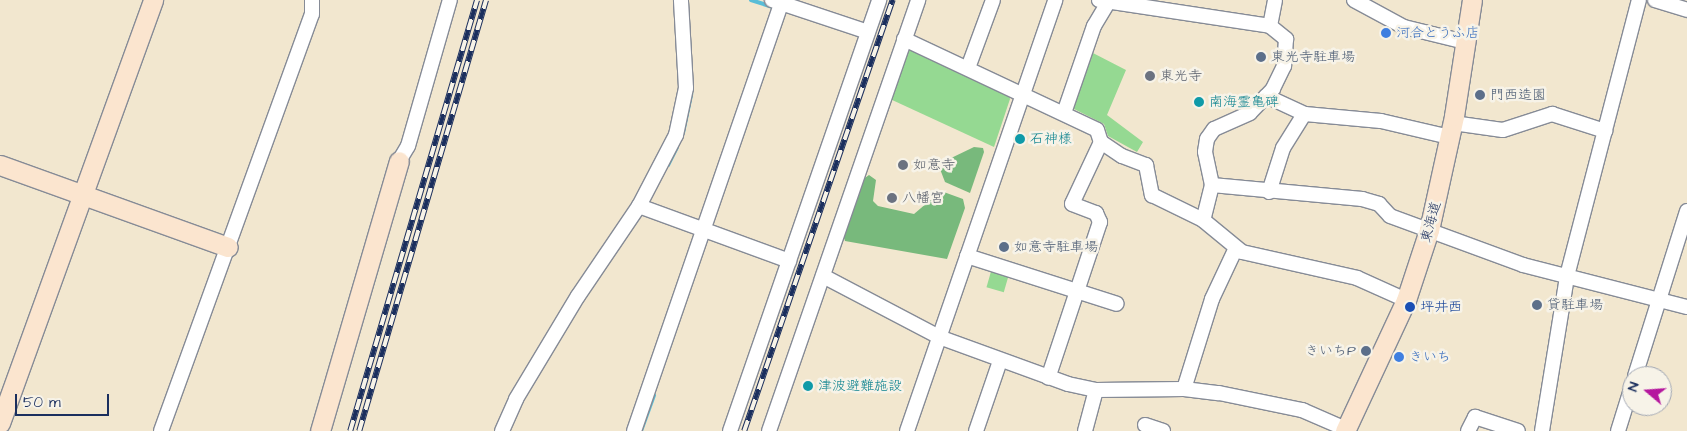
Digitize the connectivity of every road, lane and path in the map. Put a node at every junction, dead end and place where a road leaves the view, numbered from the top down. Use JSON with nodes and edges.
{"nodes":[{"id":1,"x":153,"y":0,"type":"edge"},
{"id":2,"x":312,"y":0,"type":"edge"},
{"id":3,"x":450,"y":0,"type":"edge"},
{"id":4,"x":681,"y":0,"type":"edge"},
{"id":5,"x":879,"y":0,"type":"edge"},
{"id":6,"x":918,"y":0,"type":"edge"},
{"id":7,"x":993,"y":0,"type":"edge"},
{"id":8,"x":1055,"y":0,"type":"edge"},
{"id":9,"x":1275,"y":0,"type":"edge"},
{"id":10,"x":1354,"y":0,"type":"edge"},
{"id":11,"x":1472,"y":0,"type":"edge"},
{"id":12,"x":1639,"y":0,"type":"edge"},
{"id":13,"x":1655,"y":0,"type":"edge"},
{"id":14,"x":776,"y":2,"type":"edge"},
{"id":15,"x":1103,"y":2,"type":"edge"},
{"id":16,"x":1167,"y":4,"type":"edge"},
{"id":17,"x":1687,"y":10,"type":"edge"},
{"id":18,"x":1270,"y":26,"type":"junction"},
{"id":19,"x":868,"y":32,"type":"junction"},
{"id":20,"x":904,"y":40,"type":"junction"},
{"id":21,"x":1465,"y":42,"type":"junction"},
{"id":22,"x":968,"y":68,"type":"junction"},
{"id":23,"x":1023,"y":93,"type":"junction"},
{"id":24,"x":1266,"y":96,"type":"junction"},
{"id":25,"x":1064,"y":113,"type":"junction"},
{"id":26,"x":1304,"y":114,"type":"junction"},
{"id":27,"x":1451,"y":130,"type":"junction"},
{"id":28,"x":1605,"y":131,"type":"junction"},
{"id":29,"x":1101,"y":142,"type":"junction"},
{"id":30,"x":399,"y":161,"type":"joint"},
{"id":31,"x":0,"y":165,"type":"edge"},
{"id":32,"x":1212,"y":185,"type":"junction"},
{"id":33,"x":1269,"y":192,"type":"junction"},
{"id":34,"x":82,"y":195,"type":"junction"},
{"id":35,"x":639,"y":206,"type":"junction"},
{"id":36,"x":1687,"y":211,"type":"edge"},
{"id":37,"x":1203,"y":220,"type":"junction"},
{"id":38,"x":1429,"y":230,"type":"junction"},
{"id":39,"x":703,"y":231,"type":"junction"},
{"id":40,"x":228,"y":247,"type":"junction"},
{"id":41,"x":1236,"y":248,"type":"junction"},
{"id":42,"x":967,"y":256,"type":"junction"},
{"id":43,"x":789,"y":261,"type":"junction"},
{"id":44,"x":822,"y":276,"type":"junction"},
{"id":45,"x":1567,"y":276,"type":"junction"},
{"id":46,"x":1075,"y":290,"type":"junction"},
{"id":47,"x":1406,"y":300,"type":"junction"},
{"id":48,"x":1659,"y":300,"type":"junction"},
{"id":49,"x":1117,"y":304,"type":"dead end"},
{"id":50,"x":1687,"y":306,"type":"edge"},
{"id":51,"x":939,"y":336,"type":"junction"},
{"id":52,"x":1000,"y":361,"type":"junction"},
{"id":53,"x":1638,"y":366,"type":"edge"},
{"id":54,"x":1048,"y":378,"type":"junction"},
{"id":55,"x":1184,"y":389,"type":"junction"},
{"id":56,"x":1096,"y":390,"type":"junction"},
{"id":57,"x":1623,"y":416,"type":"edge"},
{"id":58,"x":0,"y":423,"type":"edge"},
{"id":59,"x":1145,"y":425,"type":"dead end"},
{"id":60,"x":1346,"y":430,"type":"edge"},
{"id":61,"x":161,"y":431,"type":"edge"},
{"id":62,"x":320,"y":431,"type":"edge"},
{"id":63,"x":502,"y":431,"type":"edge"},
{"id":64,"x":634,"y":431,"type":"edge"},
{"id":65,"x":730,"y":431,"type":"edge"},
{"id":66,"x":769,"y":431,"type":"edge"},
{"id":67,"x":906,"y":431,"type":"edge"},
{"id":68,"x":976,"y":431,"type":"edge"},
{"id":69,"x":1085,"y":431,"type":"edge"},
{"id":70,"x":1163,"y":431,"type":"edge"},
{"id":71,"x":1468,"y":431,"type":"edge"},
{"id":72,"x":1518,"y":431,"type":"edge"},
{"id":73,"x":1542,"y":431,"type":"edge"},
{"id":74,"x":1618,"y":431,"type":"edge"}],
"edges":[{"from":1,"to":34,"type":"street"},
{"from":2,"to":40,"type":"street"},
{"from":3,"to":30,"type":"street"},
{"from":4,"to":35,"type":"street"},
{"from":5,"to":19,"type":"street"},
{"from":6,"to":20,"type":"street"},
{"from":7,"to":22,"type":"street"},
{"from":8,"to":23,"type":"street"},
{"from":9,"to":18,"type":"street"},
{"from":10,"to":21,"type":"street"},
{"from":11,"to":21,"type":"street","name":"東海道"},
{"from":12,"to":28,"type":"street"},
{"from":13,"to":17,"type":"street"},
{"from":14,"to":19,"type":"street"},
{"from":14,"to":39,"type":"street"},
{"from":15,"to":16,"type":"street"},
{"from":15,"to":25,"type":"street"},
{"from":16,"to":18,"type":"street"},
{"from":18,"to":24,"type":"street"},
{"from":19,"to":43,"type":"street"},
{"from":20,"to":22,"type":"street"},
{"from":20,"to":44,"type":"street"},
{"from":21,"to":27,"type":"street","name":"東海道"},
{"from":22,"to":23,"type":"street"},
{"from":23,"to":25,"type":"street"},
{"from":23,"to":42,"type":"street"},
{"from":24,"to":26,"type":"street"},
{"from":24,"to":32,"type":"street"},
{"from":25,"to":29,"type":"street"},
{"from":26,"to":27,"type":"street"},
{"from":26,"to":33,"type":"street"},
{"from":27,"to":28,"type":"street"},
{"from":27,"to":38,"type":"street","name":"東海道"},
{"from":28,"to":45,"type":"street"},
{"from":29,"to":37,"type":"street"},
{"from":29,"to":46,"type":"street"},
{"from":30,"to":62,"type":"street"},
{"from":31,"to":34,"type":"street"},
{"from":32,"to":33,"type":"street"},
{"from":32,"to":37,"type":"street"},
{"from":33,"to":38,"type":"street"},
{"from":34,"to":40,"type":"street"},
{"from":34,"to":58,"type":"street"},
{"from":35,"to":39,"type":"street"},
{"from":35,"to":63,"type":"street"},
{"from":36,"to":48,"type":"street"},
{"from":37,"to":41,"type":"street"},
{"from":38,"to":45,"type":"street"},
{"from":38,"to":47,"type":"street","name":"東海道"},
{"from":39,"to":43,"type":"street"},
{"from":39,"to":64,"type":"street"},
{"from":40,"to":61,"type":"street"},
{"from":41,"to":47,"type":"street"},
{"from":41,"to":55,"type":"street"},
{"from":42,"to":46,"type":"street"},
{"from":42,"to":51,"type":"street"},
{"from":43,"to":65,"type":"street"},
{"from":44,"to":51,"type":"street"},
{"from":44,"to":66,"type":"street"},
{"from":45,"to":48,"type":"street"},
{"from":45,"to":73,"type":"street"},
{"from":46,"to":49,"type":"street"},
{"from":46,"to":54,"type":"street"},
{"from":47,"to":60,"type":"street","name":"東海道"},
{"from":48,"to":50,"type":"street"},
{"from":48,"to":53,"type":"street"},
{"from":51,"to":52,"type":"street"},
{"from":51,"to":67,"type":"street"},
{"from":52,"to":54,"type":"street"},
{"from":52,"to":68,"type":"street"},
{"from":54,"to":56,"type":"street"},
{"from":55,"to":56,"type":"street"},
{"from":55,"to":60,"type":"street"},
{"from":56,"to":69,"type":"street"},
{"from":57,"to":74,"type":"street"},
{"from":59,"to":70,"type":"street"},
{"from":71,"to":72,"type":"street"}]}
